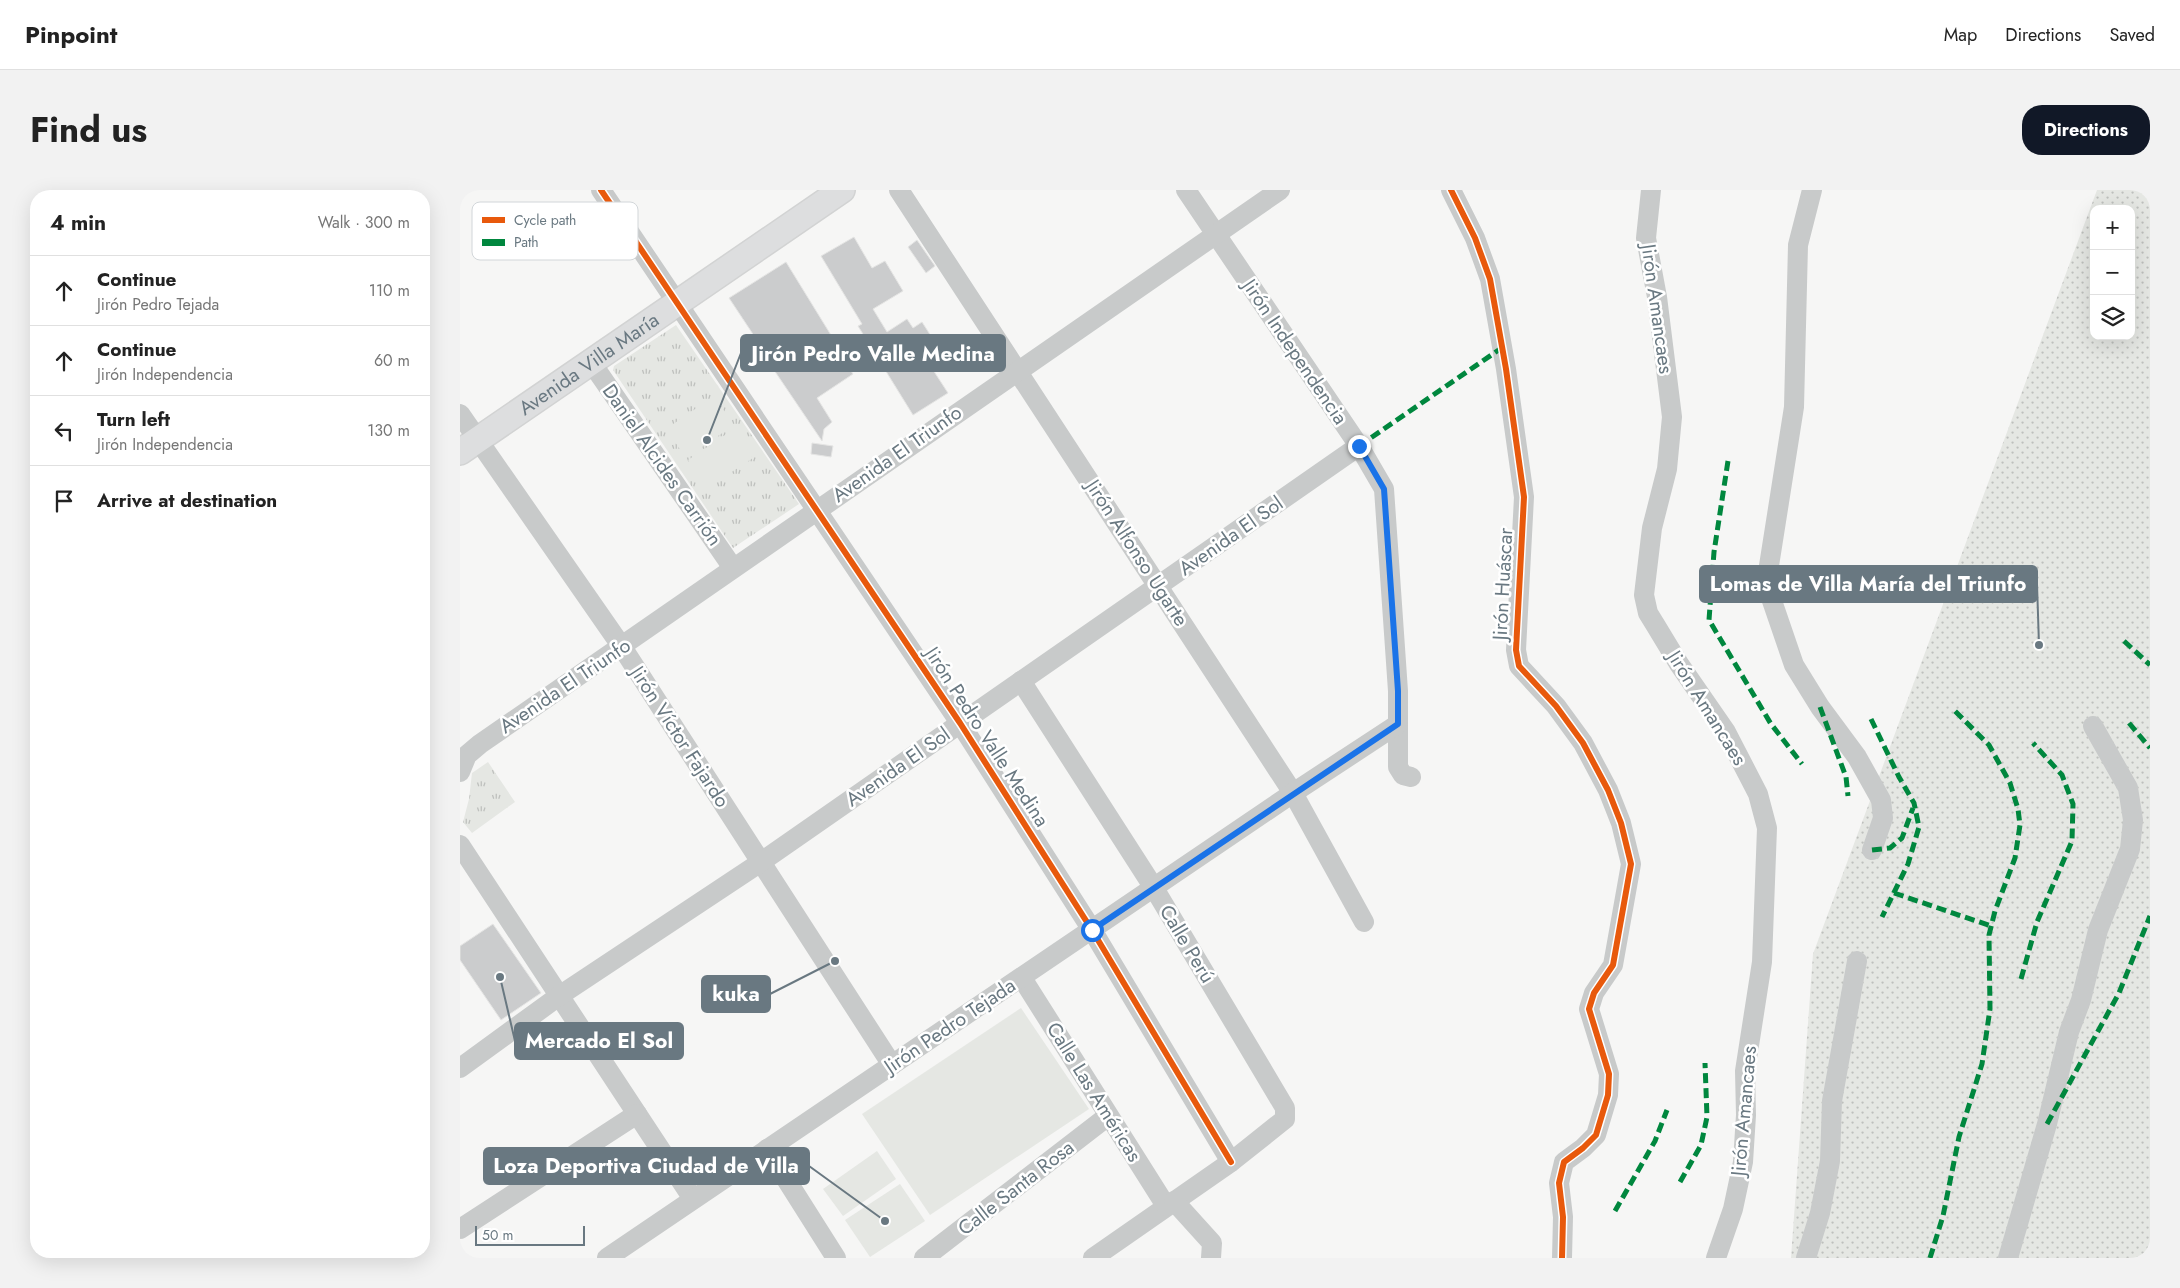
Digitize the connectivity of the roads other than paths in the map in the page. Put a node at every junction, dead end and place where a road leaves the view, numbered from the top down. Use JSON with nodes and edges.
{"nodes":[{"id":1,"x":601,"y":190,"type":"edge"},
{"id":2,"x":842,"y":190,"type":"edge"},
{"id":3,"x":899,"y":190,"type":"edge"},
{"id":4,"x":1186,"y":190,"type":"edge"},
{"id":5,"x":1280,"y":190,"type":"edge"},
{"id":6,"x":1451,"y":190,"type":"edge"},
{"id":7,"x":1651,"y":190,"type":"edge"},
{"id":8,"x":1812,"y":190,"type":"edge"},
{"id":9,"x":609,"y":202,"type":"edge"},
{"id":10,"x":1215,"y":235,"type":"junction"},
{"id":11,"x":638,"y":244,"type":"edge"},
{"id":12,"x":678,"y":302,"type":"junction"},
{"id":13,"x":591,"y":362,"type":"junction"},
{"id":14,"x":1018,"y":371,"type":"junction"},
{"id":15,"x":460,"y":414,"type":"edge"},
{"id":16,"x":469,"y":446,"type":"edge"},
{"id":17,"x":1359,"y":446,"type":"junction"},
{"id":18,"x":817,"y":510,"type":"junction"},
{"id":19,"x":733,"y":568,"type":"junction"},
{"id":20,"x":1158,"y":586,"type":"junction"},
{"id":21,"x":622,"y":648,"type":"junction"},
{"id":22,"x":1021,"y":682,"type":"junction"},
{"id":23,"x":960,"y":724,"type":"junction"},
{"id":24,"x":1398,"y":724,"type":"junction"},
{"id":25,"x":2093,"y":726,"type":"dead end"},
{"id":26,"x":462,"y":761,"type":"edge"},
{"id":27,"x":1411,"y":777,"type":"dead end"},
{"id":28,"x":1293,"y":793,"type":"junction"},
{"id":29,"x":460,"y":845,"type":"edge"},
{"id":30,"x":1872,"y":850,"type":"dead end"},
{"id":31,"x":761,"y":862,"type":"junction"},
{"id":32,"x":1154,"y":888,"type":"junction"},
{"id":33,"x":1364,"y":922,"type":"dead end"},
{"id":34,"x":1092,"y":930,"type":"junction"},
{"id":35,"x":1857,"y":961,"type":"dead end"},
{"id":36,"x":1022,"y":978,"type":"junction"},
{"id":37,"x":560,"y":996,"type":"junction"},
{"id":38,"x":892,"y":1065,"type":"junction"},
{"id":39,"x":460,"y":1068,"type":"edge"},
{"id":40,"x":637,"y":1114,"type":"junction"},
{"id":41,"x":1108,"y":1116,"type":"junction"},
{"id":42,"x":767,"y":1149,"type":"junction"},
{"id":43,"x":1231,"y":1162,"type":"junction"},
{"id":44,"x":693,"y":1200,"type":"junction"},
{"id":45,"x":1170,"y":1204,"type":"junction"},
{"id":46,"x":460,"y":1229,"type":"edge"},
{"id":47,"x":607,"y":1258,"type":"edge"},
{"id":48,"x":836,"y":1258,"type":"edge"},
{"id":49,"x":924,"y":1258,"type":"edge"},
{"id":50,"x":1093,"y":1258,"type":"edge"},
{"id":51,"x":1211,"y":1258,"type":"edge"},
{"id":52,"x":1562,"y":1258,"type":"edge"},
{"id":53,"x":1716,"y":1258,"type":"edge"},
{"id":54,"x":1806,"y":1258,"type":"edge"},
{"id":55,"x":2008,"y":1258,"type":"edge"}],
"edges":[{"from":1,"to":9,"type":"street","name":"Jirón Pedro Valle Medina"},
{"from":2,"to":12,"type":"main road","name":"Avenida Villa María"},
{"from":3,"to":14,"type":"street","name":"Jirón Alfonso Ugarte"},
{"from":4,"to":10,"type":"street","name":"Jirón Independencia"},
{"from":5,"to":10,"type":"street","name":"Avenida El Triunfo"},
{"from":6,"to":52,"type":"street","name":"Jirón Huáscar"},
{"from":7,"to":53,"type":"street","name":"Jirón Amancaes"},
{"from":8,"to":30,"type":"street"},
{"from":10,"to":14,"type":"street","name":"Avenida El Triunfo"},
{"from":10,"to":17,"type":"street","name":"Jirón Independencia"},
{"from":11,"to":12,"type":"street","name":"Jirón Pedro Valle Medina"},
{"from":12,"to":13,"type":"main road","name":"Avenida Villa María"},
{"from":12,"to":18,"type":"street","name":"Jirón Pedro Valle Medina"},
{"from":13,"to":16,"type":"main road","name":"Avenida Villa María"},
{"from":13,"to":19,"type":"street","name":"Daniel Alcides Carrión"},
{"from":14,"to":18,"type":"street","name":"Avenida El Triunfo"},
{"from":14,"to":20,"type":"street","name":"Jirón Alfonso Ugarte"},
{"from":15,"to":16,"type":"street","name":"Jirón Víctor Fajardo"},
{"from":16,"to":21,"type":"street","name":"Jirón Víctor Fajardo"},
{"from":17,"to":20,"type":"street","name":"Avenida El Sol"},
{"from":17,"to":24,"type":"street","name":"Jirón Independencia"},
{"from":18,"to":19,"type":"street","name":"Avenida El Triunfo"},
{"from":18,"to":23,"type":"street","name":"Jirón Pedro Valle Medina"},
{"from":19,"to":21,"type":"street","name":"Avenida El Triunfo"},
{"from":20,"to":22,"type":"street","name":"Avenida El Sol"},
{"from":20,"to":28,"type":"street","name":"Jirón Alfonso Ugarte"},
{"from":21,"to":26,"type":"street","name":"Avenida El Triunfo"},
{"from":21,"to":31,"type":"street","name":"Jirón Víctor Fajardo"},
{"from":22,"to":23,"type":"street","name":"Avenida El Sol"},
{"from":22,"to":32,"type":"street","name":"Calle Perú"},
{"from":23,"to":31,"type":"street","name":"Avenida El Sol"},
{"from":23,"to":34,"type":"street","name":"Jirón Pedro Valle Medina"},
{"from":24,"to":27,"type":"street","name":"Jirón Independencia"},
{"from":24,"to":28,"type":"street"},
{"from":25,"to":55,"type":"street"},
{"from":28,"to":32,"type":"street","name":"Jirón Pedro Tejada"},
{"from":28,"to":33,"type":"street","name":"Jirón Alfonso Ugarte"},
{"from":29,"to":37,"type":"street"},
{"from":31,"to":37,"type":"street","name":"Avenida El Sol"},
{"from":31,"to":38,"type":"street","name":"Jirón Víctor Fajardo"},
{"from":32,"to":34,"type":"street","name":"Jirón Pedro Tejada"},
{"from":32,"to":43,"type":"street","name":"Calle Perú"},
{"from":34,"to":36,"type":"street","name":"Jirón Pedro Tejada"},
{"from":34,"to":43,"type":"street","name":"Jirón Pedro Valle Medina"},
{"from":35,"to":54,"type":"street"},
{"from":36,"to":38,"type":"street","name":"Jirón Pedro Tejada"},
{"from":36,"to":41,"type":"street","name":"Calle Las Américas"},
{"from":37,"to":39,"type":"street","name":"Avenida El Sol"},
{"from":37,"to":40,"type":"street"},
{"from":38,"to":42,"type":"street","name":"Jirón Pedro Tejada"},
{"from":40,"to":44,"type":"street"},
{"from":40,"to":46,"type":"street"},
{"from":41,"to":45,"type":"street","name":"Calle Las Américas"},
{"from":41,"to":49,"type":"street","name":"Calle Santa Rosa"},
{"from":42,"to":44,"type":"street","name":"Jirón Pedro Tejada"},
{"from":42,"to":48,"type":"street"},
{"from":43,"to":45,"type":"street"},
{"from":44,"to":47,"type":"street","name":"Jirón Pedro Tejada"},
{"from":45,"to":50,"type":"street"},
{"from":45,"to":51,"type":"street","name":"Calle Las Américas"}]}
